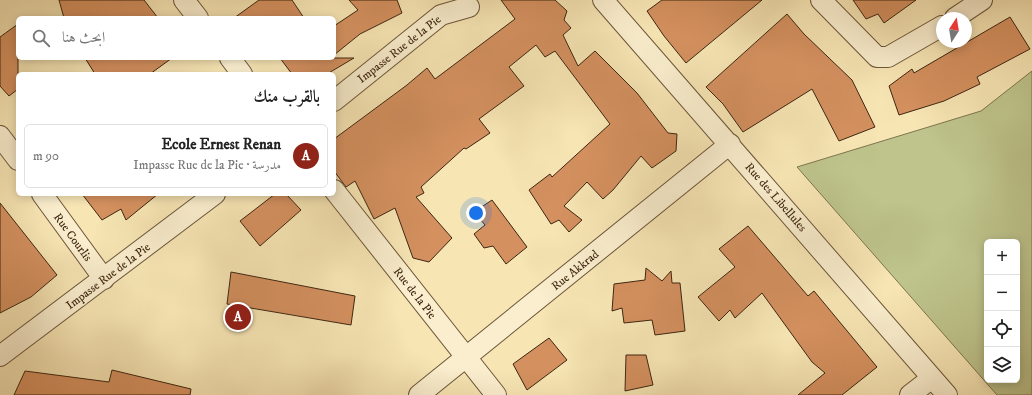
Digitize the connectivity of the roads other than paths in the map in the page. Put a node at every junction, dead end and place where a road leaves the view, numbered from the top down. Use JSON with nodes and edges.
{"nodes":[{"id":1,"x":184,"y":0,"type":"edge"},
{"id":2,"x":602,"y":0,"type":"edge"},
{"id":3,"x":821,"y":0,"type":"edge"},
{"id":4,"x":982,"y":0,"type":"edge"},
{"id":5,"x":469,"y":7,"type":"dead end"},
{"id":6,"x":964,"y":12,"type":"edge"},
{"id":7,"x":196,"y":16,"type":"edge"},
{"id":8,"x":936,"y":29,"type":"edge"},
{"id":9,"x":232,"y":60,"type":"edge"},
{"id":10,"x":240,"y":72,"type":"edge"},
{"id":11,"x":336,"y":99,"type":"edge"},
{"id":12,"x":0,"y":136,"type":"edge"},
{"id":13,"x":730,"y":144,"type":"junction"},
{"id":14,"x":16,"y":157,"type":"edge"},
{"id":15,"x":336,"y":193,"type":"edge"},
{"id":16,"x":43,"y":196,"type":"edge"},
{"id":17,"x":212,"y":196,"type":"edge"},
{"id":18,"x":104,"y":279,"type":"junction"},
{"id":19,"x":0,"y":356,"type":"edge"},
{"id":20,"x":466,"y":357,"type":"junction"},
{"id":21,"x":932,"y":378,"type":"junction"},
{"id":22,"x":418,"y":395,"type":"edge"},
{"id":23,"x":496,"y":395,"type":"edge"},
{"id":24,"x":910,"y":395,"type":"edge"},
{"id":25,"x":947,"y":395,"type":"edge"}],
"edges":[{"from":1,"to":7,"type":"street"},
{"from":2,"to":13,"type":"street","name":"Rue des Libellules"},
{"from":3,"to":8,"type":"street"},
{"from":4,"to":6,"type":"street"},
{"from":5,"to":11,"type":"street","name":"Impasse Rue de la Pie"},
{"from":9,"to":10,"type":"street"},
{"from":12,"to":14,"type":"street"},
{"from":13,"to":20,"type":"street","name":"Rue Akkrad"},
{"from":13,"to":21,"type":"street","name":"Rue des Libellules"},
{"from":15,"to":20,"type":"street","name":"Rue de la Pie"},
{"from":16,"to":18,"type":"street","name":"Rue Courlis"},
{"from":17,"to":18,"type":"street","name":"Impasse Rue de la Pie"},
{"from":18,"to":19,"type":"street","name":"Impasse Rue de la Pie"},
{"from":20,"to":22,"type":"street","name":"Rue Akkrad"},
{"from":20,"to":23,"type":"street","name":"Rue de la Pie"},
{"from":21,"to":24,"type":"street"},
{"from":21,"to":25,"type":"street","name":"Rue des Libellules"}]}
